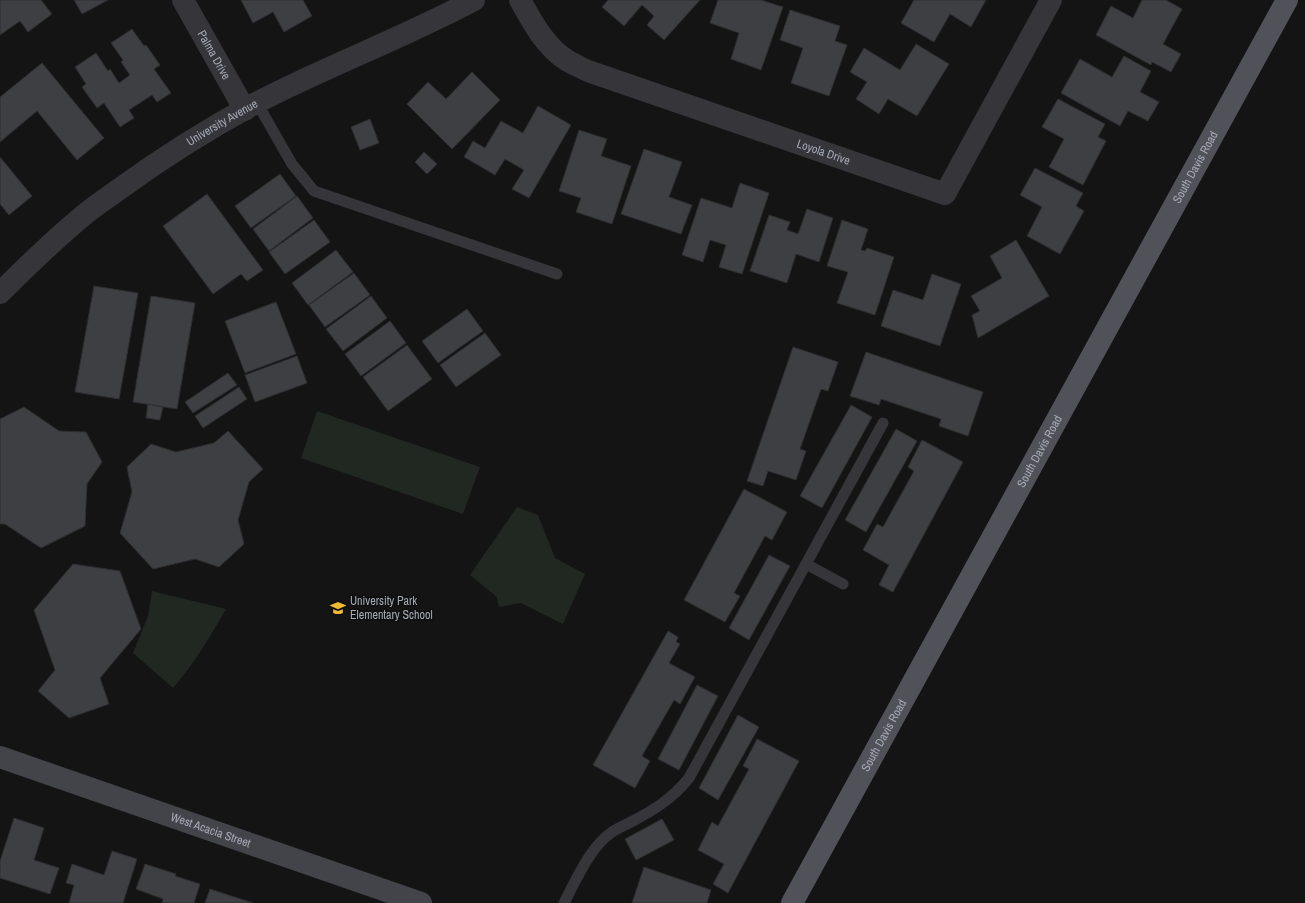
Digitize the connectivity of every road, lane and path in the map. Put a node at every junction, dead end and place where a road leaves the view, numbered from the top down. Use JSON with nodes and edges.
{"nodes":[{"id":1,"x":183,"y":0,"type":"edge"},
{"id":2,"x":474,"y":0,"type":"edge"},
{"id":3,"x":520,"y":0,"type":"edge"},
{"id":4,"x":1051,"y":0,"type":"edge"},
{"id":5,"x":1287,"y":0,"type":"edge"},
{"id":6,"x":251,"y":106,"type":"junction"},
{"id":7,"x":557,"y":274,"type":"dead end"},
{"id":8,"x":0,"y":293,"type":"edge"},
{"id":9,"x":883,"y":423,"type":"dead end"},
{"id":10,"x":806,"y":564,"type":"junction"},
{"id":11,"x":843,"y":584,"type":"dead end"},
{"id":12,"x":0,"y":757,"type":"edge"},
{"id":13,"x":420,"y":903,"type":"edge"},
{"id":14,"x":564,"y":903,"type":"edge"},
{"id":15,"x":792,"y":903,"type":"edge"}],
"edges":[{"from":1,"to":6,"type":"street","name":"Palma Drive"},
{"from":2,"to":6,"type":"street","name":"University Avenue"},
{"from":3,"to":4,"type":"street","name":"Loyola Drive"},
{"from":5,"to":15,"type":"main road","name":"South Davis Road"},
{"from":6,"to":7,"type":"lane"},
{"from":6,"to":8,"type":"street","name":"University Avenue"},
{"from":9,"to":10,"type":"lane"},
{"from":10,"to":11,"type":"lane"},
{"from":10,"to":14,"type":"lane"},
{"from":12,"to":13,"type":"street","name":"West Acacia Street"}]}
